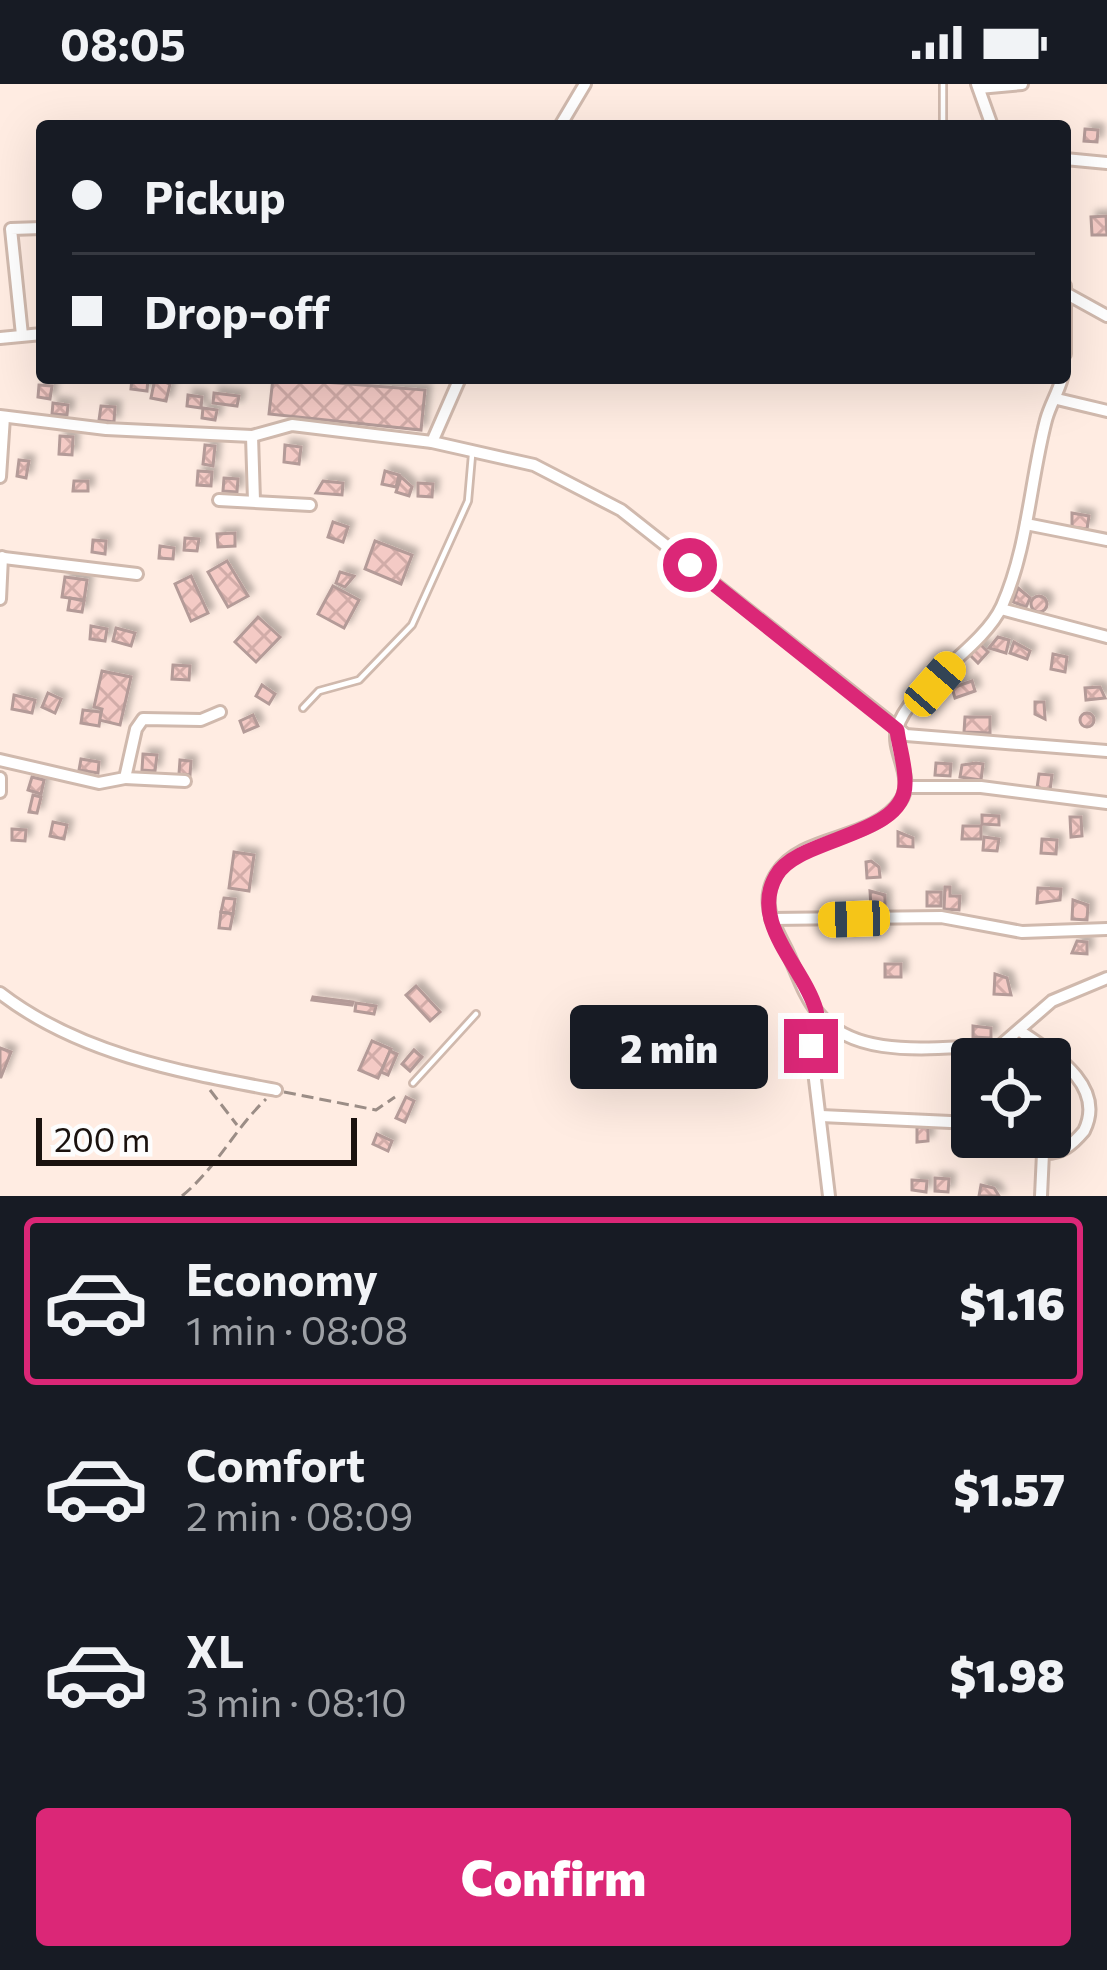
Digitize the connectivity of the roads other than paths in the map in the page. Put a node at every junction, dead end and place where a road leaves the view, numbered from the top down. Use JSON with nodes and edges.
{"nodes":[{"id":1,"x":585,"y":84,"type":"edge"},
{"id":2,"x":944,"y":84,"type":"edge"},
{"id":3,"x":1022,"y":84,"type":"edge"},
{"id":4,"x":978,"y":86,"type":"edge"},
{"id":5,"x":564,"y":120,"type":"edge"},
{"id":6,"x":943,"y":120,"type":"edge"},
{"id":7,"x":990,"y":120,"type":"edge"},
{"id":8,"x":1071,"y":160,"type":"edge"},
{"id":9,"x":1107,"y":163,"type":"edge"},
{"id":10,"x":36,"y":228,"type":"edge"},
{"id":11,"x":1071,"y":293,"type":"edge"},
{"id":12,"x":1107,"y":316,"type":"edge"},
{"id":13,"x":36,"y":334,"type":"edge"},
{"id":14,"x":22,"y":335,"type":"junction"},
{"id":15,"x":0,"y":338,"type":"edge"},
{"id":16,"x":457,"y":384,"type":"edge"},
{"id":17,"x":1061,"y":384,"type":"edge"},
{"id":18,"x":1057,"y":399,"type":"junction"},
{"id":19,"x":1107,"y":411,"type":"edge"},
{"id":20,"x":2,"y":417,"type":"edge"},
{"id":21,"x":252,"y":436,"type":"junction"},
{"id":22,"x":432,"y":442,"type":"junction"},
{"id":23,"x":472,"y":450,"type":"junction"},
{"id":24,"x":0,"y":477,"type":"edge"},
{"id":25,"x":219,"y":500,"type":"dead end"},
{"id":26,"x":254,"y":501,"type":"junction"},
{"id":27,"x":310,"y":505,"type":"dead end"},
{"id":28,"x":1026,"y":524,"type":"junction"},
{"id":29,"x":1107,"y":540,"type":"edge"},
{"id":30,"x":2,"y":556,"type":"edge"},
{"id":31,"x":137,"y":574,"type":"dead end"},
{"id":32,"x":0,"y":599,"type":"edge"},
{"id":33,"x":1001,"y":609,"type":"junction"},
{"id":34,"x":1107,"y":638,"type":"edge"},
{"id":35,"x":303,"y":708,"type":"dead end"},
{"id":36,"x":220,"y":712,"type":"dead end"},
{"id":37,"x":897,"y":730,"type":"junction"},
{"id":38,"x":1107,"y":751,"type":"edge"},
{"id":39,"x":0,"y":760,"type":"edge"},
{"id":40,"x":0,"y":778,"type":"edge"},
{"id":41,"x":125,"y":778,"type":"junction"},
{"id":42,"x":185,"y":781,"type":"dead end"},
{"id":43,"x":906,"y":788,"type":"junction"},
{"id":44,"x":0,"y":792,"type":"edge"},
{"id":45,"x":1107,"y":803,"type":"edge"},
{"id":46,"x":771,"y":920,"type":"junction"},
{"id":47,"x":1107,"y":929,"type":"edge"},
{"id":48,"x":1107,"y":978,"type":"edge"},
{"id":49,"x":0,"y":993,"type":"edge"},
{"id":50,"x":476,"y":1014,"type":"dead end"},
{"id":51,"x":818,"y":1014,"type":"junction"},
{"id":52,"x":1020,"y":1031,"type":"junction"},
{"id":53,"x":1030,"y":1038,"type":"edge"},
{"id":54,"x":1071,"y":1066,"type":"edge"},
{"id":55,"x":412,"y":1083,"type":"dead end"},
{"id":56,"x":276,"y":1090,"type":"road end"},
{"id":57,"x":821,"y":1116,"type":"junction"},
{"id":58,"x":951,"y":1122,"type":"edge"},
{"id":59,"x":1071,"y":1143,"type":"edge"},
{"id":60,"x":1043,"y":1158,"type":"edge"},
{"id":61,"x":829,"y":1196,"type":"edge"},
{"id":62,"x":1041,"y":1196,"type":"edge"}],
"edges":[{"from":1,"to":5,"type":"street"},
{"from":2,"to":6,"type":"lane"},
{"from":3,"to":4,"type":"street"},
{"from":4,"to":7,"type":"street"},
{"from":8,"to":9,"type":"street"},
{"from":10,"to":14,"type":"street"},
{"from":11,"to":12,"type":"street"},
{"from":13,"to":14,"type":"street"},
{"from":14,"to":15,"type":"street"},
{"from":16,"to":22,"type":"street"},
{"from":17,"to":18,"type":"street"},
{"from":18,"to":19,"type":"street"},
{"from":18,"to":28,"type":"street"},
{"from":20,"to":21,"type":"street"},
{"from":20,"to":24,"type":"street"},
{"from":21,"to":22,"type":"street"},
{"from":21,"to":26,"type":"street"},
{"from":22,"to":23,"type":"street"},
{"from":23,"to":35,"type":"lane"},
{"from":23,"to":37,"type":"street"},
{"from":25,"to":26,"type":"street"},
{"from":26,"to":27,"type":"street"},
{"from":28,"to":29,"type":"street"},
{"from":28,"to":33,"type":"street"},
{"from":30,"to":31,"type":"street"},
{"from":30,"to":32,"type":"street"},
{"from":33,"to":34,"type":"street"},
{"from":33,"to":37,"type":"street"},
{"from":36,"to":41,"type":"street"},
{"from":37,"to":38,"type":"street"},
{"from":37,"to":43,"type":"street"},
{"from":39,"to":41,"type":"street"},
{"from":40,"to":44,"type":"street"},
{"from":41,"to":42,"type":"street"},
{"from":43,"to":45,"type":"street"},
{"from":43,"to":46,"type":"street"},
{"from":46,"to":47,"type":"street"},
{"from":46,"to":51,"type":"street"},
{"from":48,"to":52,"type":"street"},
{"from":49,"to":56,"type":"street"},
{"from":50,"to":55,"type":"lane"},
{"from":51,"to":52,"type":"street"},
{"from":51,"to":57,"type":"street"},
{"from":52,"to":53,"type":"street"},
{"from":54,"to":59,"type":"street"},
{"from":57,"to":58,"type":"street"},
{"from":57,"to":61,"type":"street"},
{"from":60,"to":62,"type":"street"}]}
